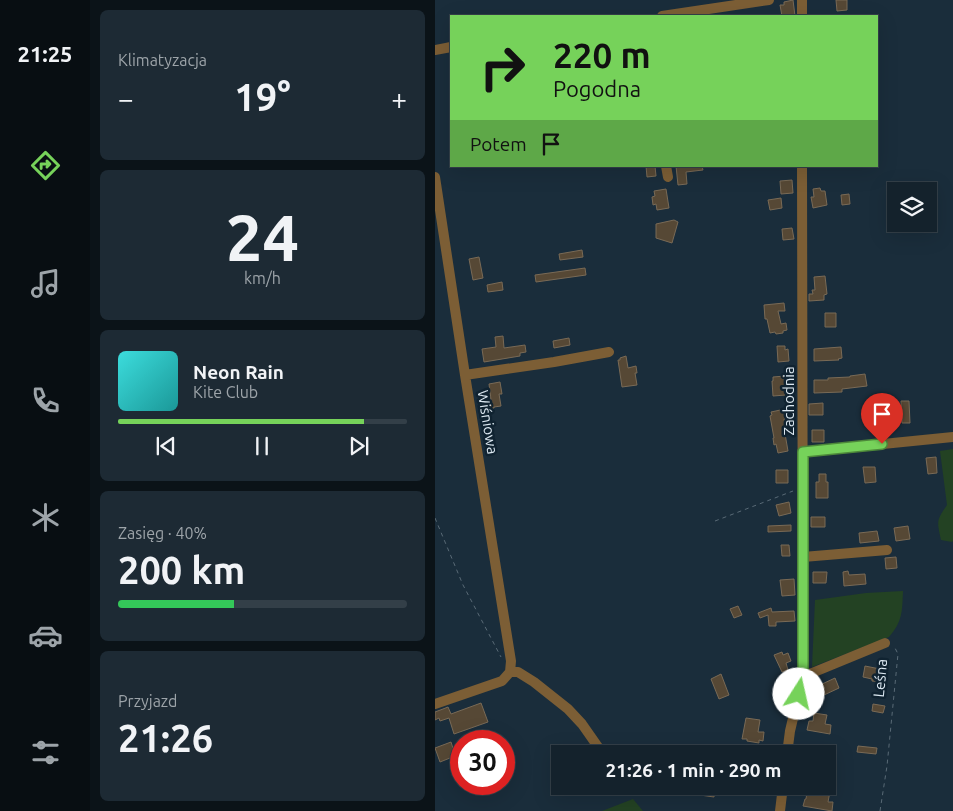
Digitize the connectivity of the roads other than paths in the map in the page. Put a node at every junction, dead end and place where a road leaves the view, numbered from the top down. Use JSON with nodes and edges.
{"nodes":[{"id":1,"x":769,"y":0,"type":"edge"},
{"id":2,"x":802,"y":0,"type":"edge"},
{"id":3,"x":669,"y":15,"type":"edge"},
{"id":4,"x":802,"y":15,"type":"edge"},
{"id":5,"x":450,"y":47,"type":"edge"},
{"id":6,"x":435,"y":50,"type":"edge"},
{"id":7,"x":666,"y":167,"type":"edge"},
{"id":8,"x":802,"y":167,"type":"edge"},
{"id":9,"x":435,"y":177,"type":"edge"},
{"id":10,"x":668,"y":178,"type":"dead end"},
{"id":11,"x":609,"y":352,"type":"dead end"},
{"id":12,"x":465,"y":375,"type":"junction"},
{"id":13,"x":953,"y":437,"type":"edge"},
{"id":14,"x":803,"y":452,"type":"junction"},
{"id":15,"x":887,"y":550,"type":"dead end"},
{"id":16,"x":803,"y":557,"type":"junction"},
{"id":17,"x":885,"y":643,"type":"road end"},
{"id":18,"x":510,"y":672,"type":"junction"},
{"id":19,"x":803,"y":676,"type":"junction"},
{"id":20,"x":435,"y":704,"type":"edge"},
{"id":21,"x":597,"y":745,"type":"edge"},
{"id":22,"x":788,"y":745,"type":"edge"},
{"id":23,"x":782,"y":795,"type":"edge"},
{"id":24,"x":780,"y":811,"type":"edge"}],
"edges":[{"from":1,"to":3,"type":"street"},
{"from":2,"to":4,"type":"street"},
{"from":5,"to":6,"type":"street"},
{"from":7,"to":10,"type":"street"},
{"from":8,"to":14,"type":"street","name":"Zachodnia"},
{"from":9,"to":12,"type":"street","name":"Wiśniowa"},
{"from":11,"to":12,"type":"street"},
{"from":12,"to":18,"type":"street","name":"Wiśniowa"},
{"from":13,"to":14,"type":"street"},
{"from":14,"to":16,"type":"street","name":"Zachodnia"},
{"from":15,"to":16,"type":"street"},
{"from":16,"to":19,"type":"street","name":"Zachodnia"},
{"from":17,"to":19,"type":"street","name":"Leśna"},
{"from":18,"to":20,"type":"street"},
{"from":18,"to":21,"type":"street"},
{"from":19,"to":22,"type":"street","name":"Zachodnia"},
{"from":23,"to":24,"type":"street"}]}
